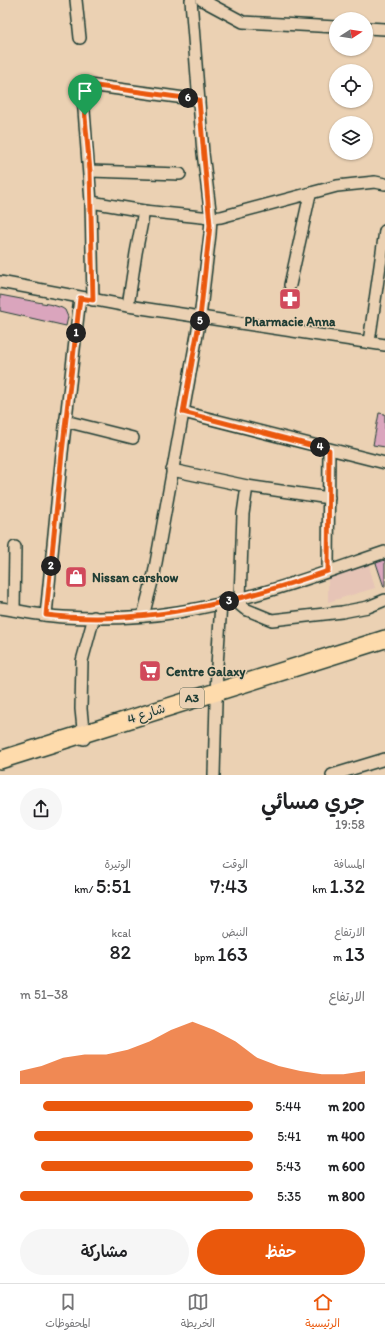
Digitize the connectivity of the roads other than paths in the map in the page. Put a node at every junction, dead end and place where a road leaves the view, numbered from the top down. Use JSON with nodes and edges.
{"nodes":[{"id":1,"x":76,"y":0,"type":"edge"},
{"id":2,"x":191,"y":0,"type":"edge"},
{"id":3,"x":202,"y":0,"type":"edge"},
{"id":4,"x":329,"y":27,"type":"edge"},
{"id":5,"x":373,"y":28,"type":"edge"},
{"id":6,"x":385,"y":29,"type":"edge"},
{"id":7,"x":80,"y":38,"type":"dead end"},
{"id":8,"x":199,"y":100,"type":"junction"},
{"id":9,"x":90,"y":171,"type":"junction"},
{"id":10,"x":180,"y":174,"type":"dead end"},
{"id":11,"x":385,"y":184,"type":"edge"},
{"id":12,"x":310,"y":194,"type":"junction"},
{"id":13,"x":91,"y":202,"type":"junction"},
{"id":14,"x":144,"y":211,"type":"junction"},
{"id":15,"x":211,"y":218,"type":"junction"},
{"id":16,"x":385,"y":231,"type":"edge"},
{"id":17,"x":0,"y":282,"type":"edge"},
{"id":18,"x":290,"y":285,"type":"dead end"},
{"id":19,"x":80,"y":298,"type":"junction"},
{"id":20,"x":93,"y":300,"type":"junction"},
{"id":21,"x":128,"y":306,"type":"junction"},
{"id":22,"x":200,"y":318,"type":"junction"},
{"id":23,"x":369,"y":342,"type":"junction"},
{"id":24,"x":385,"y":345,"type":"edge"},
{"id":25,"x":183,"y":412,"type":"junction"},
{"id":26,"x":66,"y":421,"type":"junction"},
{"id":27,"x":133,"y":438,"type":"dead end"},
{"id":28,"x":329,"y":450,"type":"junction"},
{"id":29,"x":385,"y":463,"type":"edge"},
{"id":30,"x":172,"y":470,"type":"junction"},
{"id":31,"x":247,"y":486,"type":"junction"},
{"id":32,"x":328,"y":498,"type":"junction"},
{"id":33,"x":15,"y":547,"type":"dead end"},
{"id":34,"x":385,"y":552,"type":"edge"},
{"id":35,"x":328,"y":571,"type":"junction"},
{"id":36,"x":237,"y":599,"type":"junction"},
{"id":37,"x":385,"y":600,"type":"edge"},
{"id":38,"x":221,"y":603,"type":"junction"},
{"id":39,"x":0,"y":608,"type":"edge"},
{"id":40,"x":14,"y":610,"type":"junction"},
{"id":41,"x":46,"y":615,"type":"junction"},
{"id":42,"x":143,"y":616,"type":"junction"},
{"id":43,"x":94,"y":617,"type":"junction"},
{"id":44,"x":385,"y":638,"type":"edge"},
{"id":45,"x":385,"y":649,"type":"edge"},
{"id":46,"x":216,"y":697,"type":"junction"},
{"id":47,"x":84,"y":738,"type":"junction"},
{"id":48,"x":385,"y":759,"type":"edge"},
{"id":49,"x":0,"y":760,"type":"edge"},
{"id":50,"x":0,"y":769,"type":"edge"},
{"id":51,"x":214,"y":775,"type":"edge"},
{"id":52,"x":332,"y":775,"type":"edge"}],
"edges":[{"from":1,"to":7,"type":"street"},
{"from":2,"to":8,"type":"street"},
{"from":3,"to":4,"type":"street"},
{"from":5,"to":6,"type":"street"},
{"from":8,"to":9,"type":"street"},
{"from":8,"to":15,"type":"street"},
{"from":9,"to":10,"type":"street"},
{"from":9,"to":13,"type":"street"},
{"from":11,"to":12,"type":"street"},
{"from":12,"to":15,"type":"street"},
{"from":12,"to":18,"type":"street"},
{"from":13,"to":14,"type":"street"},
{"from":13,"to":20,"type":"street"},
{"from":14,"to":15,"type":"street"},
{"from":14,"to":21,"type":"street"},
{"from":15,"to":22,"type":"street"},
{"from":16,"to":23,"type":"street"},
{"from":17,"to":19,"type":"street"},
{"from":19,"to":20,"type":"street"},
{"from":19,"to":26,"type":"street"},
{"from":20,"to":21,"type":"street"},
{"from":21,"to":22,"type":"street"},
{"from":22,"to":23,"type":"street"},
{"from":22,"to":25,"type":"street"},
{"from":23,"to":24,"type":"street"},
{"from":25,"to":28,"type":"street"},
{"from":25,"to":30,"type":"street"},
{"from":26,"to":27,"type":"street"},
{"from":26,"to":41,"type":"street"},
{"from":28,"to":29,"type":"street"},
{"from":28,"to":32,"type":"street"},
{"from":30,"to":31,"type":"street"},
{"from":30,"to":42,"type":"street"},
{"from":31,"to":32,"type":"street"},
{"from":31,"to":36,"type":"street"},
{"from":32,"to":35,"type":"street"},
{"from":33,"to":40,"type":"street"},
{"from":34,"to":35,"type":"street"},
{"from":35,"to":36,"type":"street"},
{"from":36,"to":37,"type":"street"},
{"from":36,"to":38,"type":"street"},
{"from":38,"to":42,"type":"street"},
{"from":38,"to":46,"type":"street"},
{"from":39,"to":40,"type":"street"},
{"from":40,"to":41,"type":"street"},
{"from":41,"to":43,"type":"street"},
{"from":42,"to":43,"type":"street"},
{"from":43,"to":47,"type":"street"},
{"from":44,"to":46,"type":"highway","name":"شارع 4","number":"A3"},
{"from":45,"to":46,"type":"highway","name":"شارع 4","number":"A3"},
{"from":46,"to":47,"type":"highway","name":"شارع 4","number":"A3"},
{"from":46,"to":51,"type":"street"},
{"from":47,"to":49,"type":"highway","name":"شارع 4","number":"A3"},
{"from":47,"to":50,"type":"highway","name":"شارع 4","number":"A3"},
{"from":48,"to":52,"type":"street"}]}
